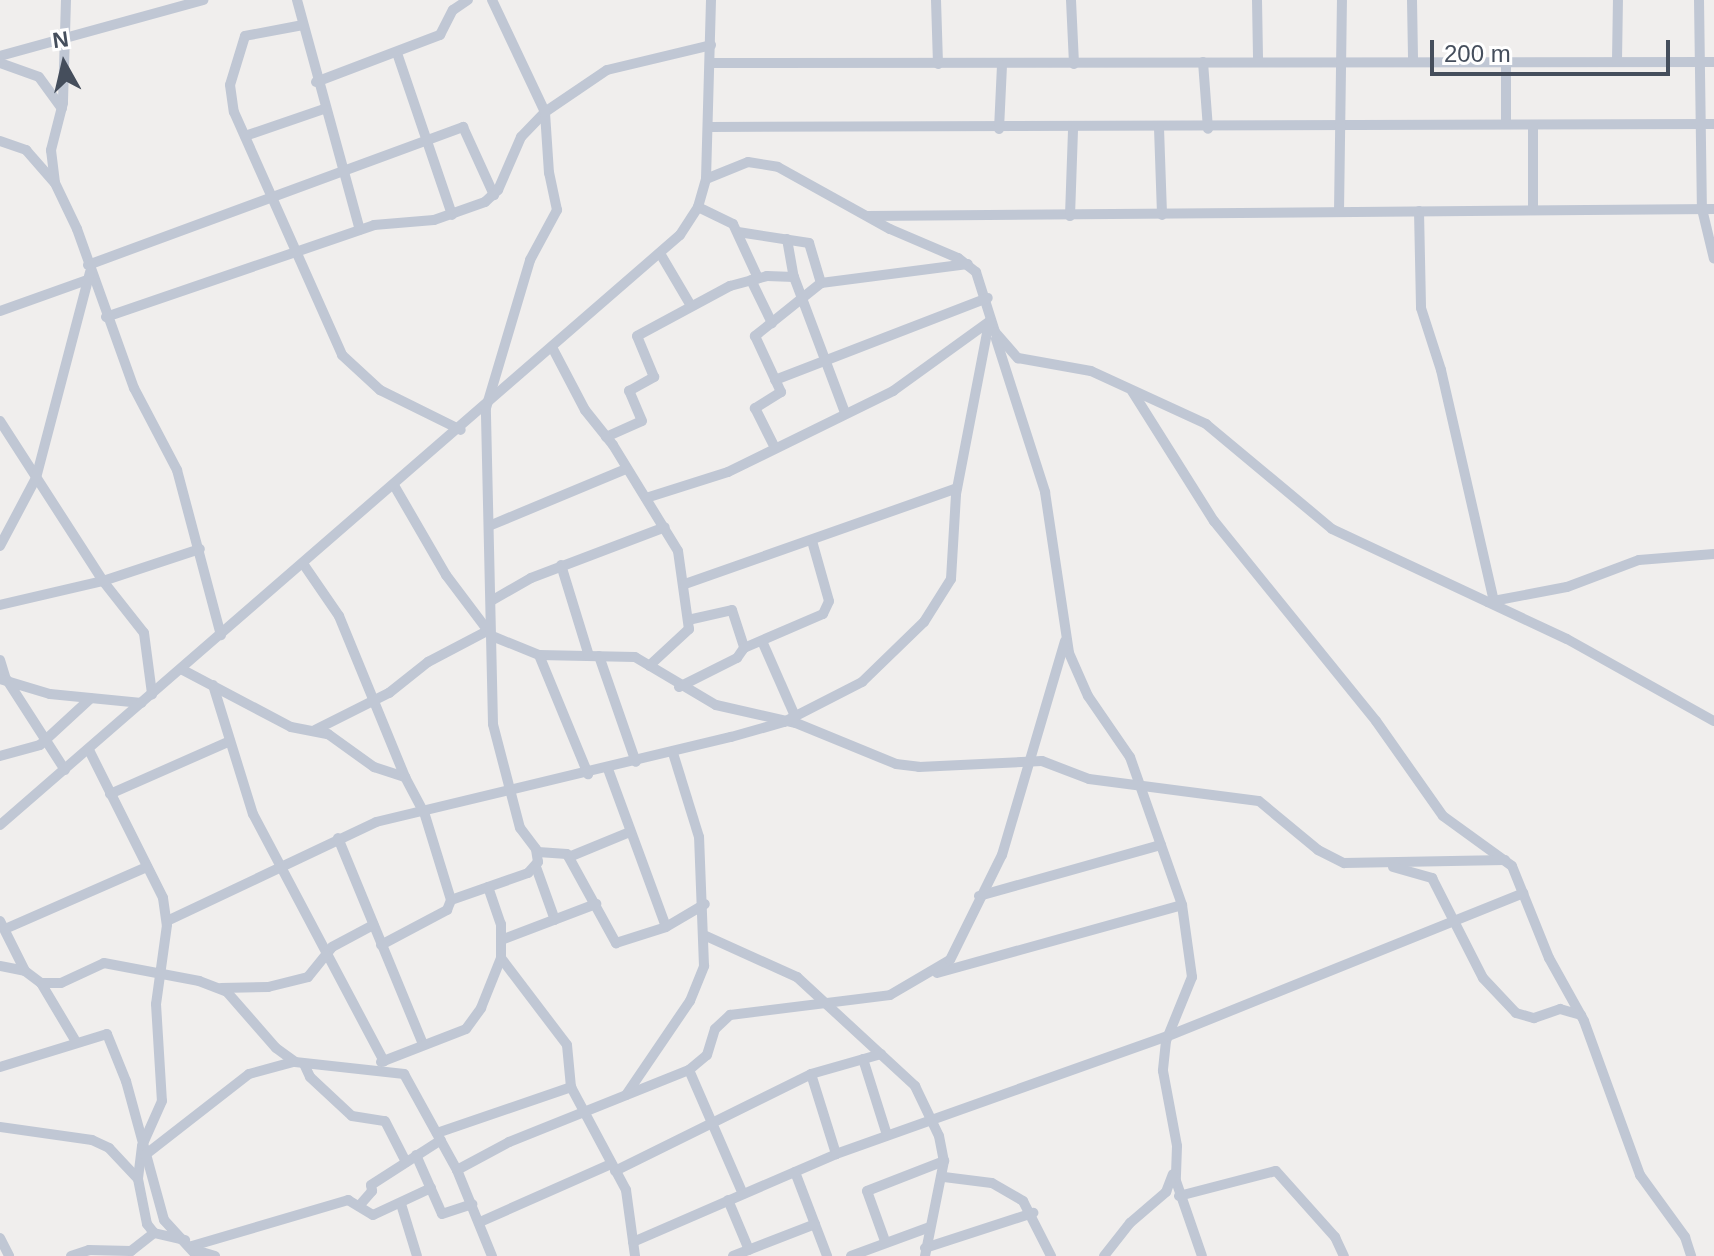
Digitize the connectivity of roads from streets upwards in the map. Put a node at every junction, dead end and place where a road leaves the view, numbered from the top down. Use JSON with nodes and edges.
{"nodes":[{"id":1,"x":66,"y":0,"type":"edge"},
{"id":2,"x":203,"y":0,"type":"edge"},
{"id":3,"x":297,"y":0,"type":"edge"},
{"id":4,"x":468,"y":0,"type":"edge"},
{"id":5,"x":492,"y":0,"type":"edge"},
{"id":6,"x":711,"y":0,"type":"edge"},
{"id":7,"x":936,"y":0,"type":"edge"},
{"id":8,"x":1071,"y":0,"type":"edge"},
{"id":9,"x":1257,"y":0,"type":"edge"},
{"id":10,"x":1342,"y":0,"type":"edge"},
{"id":11,"x":1412,"y":0,"type":"edge"},
{"id":12,"x":1618,"y":0,"type":"edge"},
{"id":13,"x":1699,"y":0,"type":"edge"},
{"id":14,"x":303,"y":25,"type":"junction"},
{"id":15,"x":65,"y":36,"type":"junction"},
{"id":16,"x":711,"y":45,"type":"junction"},
{"id":17,"x":397,"y":53,"type":"junction"},
{"id":18,"x":0,"y":56,"type":"edge"},
{"id":19,"x":1258,"y":60,"type":"junction"},
{"id":20,"x":1413,"y":60,"type":"junction"},
{"id":21,"x":1506,"y":60,"type":"junction"},
{"id":22,"x":1342,"y":61,"type":"junction"},
{"id":23,"x":1617,"y":61,"type":"junction"},
{"id":24,"x":1203,"y":62,"type":"junction"},
{"id":25,"x":1700,"y":62,"type":"junction"},
{"id":26,"x":1714,"y":62,"type":"edge"},
{"id":27,"x":0,"y":63,"type":"edge"},
{"id":28,"x":711,"y":63,"type":"junction"},
{"id":29,"x":938,"y":64,"type":"junction"},
{"id":30,"x":1074,"y":64,"type":"junction"},
{"id":31,"x":1002,"y":65,"type":"junction"},
{"id":32,"x":316,"y":82,"type":"junction"},
{"id":33,"x":324,"y":109,"type":"junction"},
{"id":34,"x":62,"y":111,"type":"junction"},
{"id":35,"x":545,"y":112,"type":"junction"},
{"id":36,"x":1506,"y":123,"type":"junction"},
{"id":37,"x":1714,"y":124,"type":"edge"},
{"id":38,"x":1342,"y":125,"type":"junction"},
{"id":39,"x":1533,"y":125,"type":"junction"},
{"id":40,"x":1700,"y":125,"type":"junction"},
{"id":41,"x":710,"y":127,"type":"junction"},
{"id":42,"x":1159,"y":128,"type":"junction"},
{"id":43,"x":999,"y":129,"type":"junction"},
{"id":44,"x":1208,"y":129,"type":"junction"},
{"id":45,"x":1073,"y":130,"type":"junction"},
{"id":46,"x":245,"y":136,"type":"junction"},
{"id":47,"x":430,"y":138,"type":"junction"},
{"id":48,"x":0,"y":141,"type":"edge"},
{"id":49,"x":341,"y":169,"type":"junction"},
{"id":50,"x":706,"y":179,"type":"junction"},
{"id":51,"x":55,"y":183,"type":"junction"},
{"id":52,"x":494,"y":195,"type":"junction"},
{"id":53,"x":275,"y":198,"type":"junction"},
{"id":54,"x":698,"y":207,"type":"junction"},
{"id":55,"x":1533,"y":209,"type":"junction"},
{"id":56,"x":1702,"y":209,"type":"junction"},
{"id":57,"x":1714,"y":209,"type":"edge"},
{"id":58,"x":1419,"y":211,"type":"junction"},
{"id":59,"x":1339,"y":212,"type":"junction"},
{"id":60,"x":452,"y":215,"type":"junction"},
{"id":61,"x":1162,"y":215,"type":"junction"},
{"id":62,"x":867,"y":216,"type":"junction"},
{"id":63,"x":1070,"y":216,"type":"junction"},
{"id":64,"x":360,"y":230,"type":"junction"},
{"id":65,"x":738,"y":232,"type":"junction"},
{"id":66,"x":787,"y":239,"type":"junction"},
{"id":67,"x":297,"y":254,"type":"junction"},
{"id":68,"x":661,"y":255,"type":"junction"},
{"id":69,"x":1714,"y":259,"type":"edge"},
{"id":70,"x":968,"y":264,"type":"junction"},
{"id":71,"x":89,"y":273,"type":"junction"},
{"id":72,"x":794,"y":277,"type":"junction"},
{"id":73,"x":754,"y":279,"type":"junction"},
{"id":74,"x":821,"y":283,"type":"junction"},
{"id":75,"x":802,"y":295,"type":"junction"},
{"id":76,"x":988,"y":298,"type":"junction"},
{"id":77,"x":691,"y":306,"type":"junction"},
{"id":78,"x":0,"y":311,"type":"edge"},
{"id":79,"x":106,"y":317,"type":"junction"},
{"id":80,"x":772,"y":323,"type":"junction"},
{"id":81,"x":992,"y":325,"type":"junction"},
{"id":82,"x":553,"y":349,"type":"junction"},
{"id":83,"x":826,"y":358,"type":"junction"},
{"id":84,"x":775,"y":380,"type":"junction"},
{"id":85,"x":1132,"y":391,"type":"junction"},
{"id":86,"x":486,"y":408,"type":"junction"},
{"id":87,"x":845,"y":413,"type":"junction"},
{"id":88,"x":0,"y":421,"type":"edge"},
{"id":89,"x":461,"y":430,"type":"junction"},
{"id":90,"x":606,"y":437,"type":"junction"},
{"id":91,"x":6,"y":439,"type":"edge"},
{"id":92,"x":774,"y":446,"type":"junction"},
{"id":93,"x":626,"y":469,"type":"junction"},
{"id":94,"x":36,"y":478,"type":"junction"},
{"id":95,"x":395,"y":487,"type":"junction"},
{"id":96,"x":957,"y":488,"type":"junction"},
{"id":97,"x":646,"y":498,"type":"junction"},
{"id":98,"x":489,"y":526,"type":"junction"},
{"id":99,"x":665,"y":527,"type":"junction"},
{"id":100,"x":812,"y":541,"type":"junction"},
{"id":101,"x":0,"y":546,"type":"edge"},
{"id":102,"x":200,"y":549,"type":"junction"},
{"id":103,"x":1714,"y":554,"type":"edge"},
{"id":104,"x":304,"y":565,"type":"junction"},
{"id":105,"x":561,"y":565,"type":"junction"},
{"id":106,"x":103,"y":581,"type":"junction"},
{"id":107,"x":685,"y":584,"type":"junction"},
{"id":108,"x":491,"y":601,"type":"junction"},
{"id":109,"x":1490,"y":601,"type":"junction"},
{"id":110,"x":0,"y":605,"type":"edge"},
{"id":111,"x":688,"y":620,"type":"junction"},
{"id":112,"x":490,"y":634,"type":"junction"},
{"id":113,"x":221,"y":635,"type":"junction"},
{"id":114,"x":1066,"y":639,"type":"junction"},
{"id":115,"x":762,"y":641,"type":"junction"},
{"id":116,"x":744,"y":648,"type":"junction"},
{"id":117,"x":539,"y":655,"type":"junction"},
{"id":118,"x":594,"y":656,"type":"junction"},
{"id":119,"x":0,"y":660,"type":"edge"},
{"id":120,"x":649,"y":666,"type":"junction"},
{"id":121,"x":181,"y":669,"type":"junction"},
{"id":122,"x":4,"y":680,"type":"edge"},
{"id":123,"x":213,"y":685,"type":"junction"},
{"id":124,"x":679,"y":687,"type":"junction"},
{"id":125,"x":152,"y":694,"type":"junction"},
{"id":126,"x":91,"y":698,"type":"junction"},
{"id":127,"x":374,"y":701,"type":"junction"},
{"id":128,"x":142,"y":703,"type":"junction"},
{"id":129,"x":790,"y":719,"type":"junction"},
{"id":130,"x":1714,"y":721,"type":"edge"},
{"id":131,"x":315,"y":730,"type":"junction"},
{"id":132,"x":47,"y":740,"type":"junction"},
{"id":133,"x":230,"y":741,"type":"junction"},
{"id":134,"x":89,"y":750,"type":"junction"},
{"id":135,"x":673,"y":753,"type":"junction"},
{"id":136,"x":0,"y":756,"type":"edge"},
{"id":137,"x":1028,"y":760,"type":"junction"},
{"id":138,"x":636,"y":762,"type":"junction"},
{"id":139,"x":608,"y":769,"type":"junction"},
{"id":140,"x":65,"y":770,"type":"junction"},
{"id":141,"x":588,"y":774,"type":"junction"},
{"id":142,"x":405,"y":777,"type":"junction"},
{"id":143,"x":1139,"y":783,"type":"junction"},
{"id":144,"x":510,"y":791,"type":"junction"},
{"id":145,"x":110,"y":794,"type":"junction"},
{"id":146,"x":424,"y":812,"type":"junction"},
{"id":147,"x":0,"y":825,"type":"edge"},
{"id":148,"x":630,"y":832,"type":"junction"},
{"id":149,"x":338,"y":838,"type":"junction"},
{"id":150,"x":1161,"y":845,"type":"junction"},
{"id":151,"x":538,"y":852,"type":"junction"},
{"id":152,"x":569,"y":857,"type":"junction"},
{"id":153,"x":1505,"y":860,"type":"junction"},
{"id":154,"x":280,"y":866,"type":"junction"},
{"id":155,"x":1383,"y":866,"type":"junction"},
{"id":156,"x":147,"y":867,"type":"junction"},
{"id":157,"x":536,"y":867,"type":"junction"},
{"id":158,"x":488,"y":887,"type":"junction"},
{"id":159,"x":1523,"y":893,"type":"junction"},
{"id":160,"x":979,"y":896,"type":"junction"},
{"id":161,"x":451,"y":900,"type":"junction"},
{"id":162,"x":596,"y":904,"type":"junction"},
{"id":163,"x":705,"y":904,"type":"junction"},
{"id":164,"x":1182,"y":905,"type":"junction"},
{"id":165,"x":555,"y":920,"type":"junction"},
{"id":166,"x":167,"y":921,"type":"junction"},
{"id":167,"x":1456,"y":921,"type":"junction"},
{"id":168,"x":2,"y":925,"type":"edge"},
{"id":169,"x":373,"y":925,"type":"junction"},
{"id":170,"x":666,"y":927,"type":"junction"},
{"id":171,"x":706,"y":936,"type":"junction"},
{"id":172,"x":501,"y":940,"type":"junction"},
{"id":173,"x":381,"y":945,"type":"junction"},
{"id":174,"x":324,"y":955,"type":"junction"},
{"id":175,"x":501,"y":958,"type":"junction"},
{"id":176,"x":0,"y":966,"type":"edge"},
{"id":177,"x":25,"y":971,"type":"junction"},
{"id":178,"x":160,"y":974,"type":"junction"},
{"id":179,"x":927,"y":976,"type":"junction"},
{"id":180,"x":41,"y":983,"type":"junction"},
{"id":181,"x":220,"y":988,"type":"junction"},
{"id":182,"x":832,"y":1005,"type":"junction"},
{"id":183,"x":1581,"y":1015,"type":"junction"},
{"id":184,"x":1168,"y":1036,"type":"junction"},
{"id":185,"x":75,"y":1040,"type":"junction"},
{"id":186,"x":423,"y":1044,"type":"junction"},
{"id":187,"x":881,"y":1054,"type":"junction"},
{"id":188,"x":863,"y":1059,"type":"junction"},
{"id":189,"x":384,"y":1061,"type":"junction"},
{"id":190,"x":300,"y":1063,"type":"junction"},
{"id":191,"x":0,"y":1067,"type":"edge"},
{"id":192,"x":372,"y":1067,"type":"junction"},
{"id":193,"x":689,"y":1070,"type":"junction"},
{"id":194,"x":811,"y":1074,"type":"junction"},
{"id":195,"x":571,"y":1087,"type":"junction"},
{"id":196,"x":626,"y":1095,"type":"junction"},
{"id":197,"x":588,"y":1112,"type":"junction"},
{"id":198,"x":930,"y":1118,"type":"junction"},
{"id":199,"x":711,"y":1124,"type":"junction"},
{"id":200,"x":0,"y":1127,"type":"edge"},
{"id":201,"x":887,"y":1135,"type":"junction"},
{"id":202,"x":439,"y":1136,"type":"junction"},
{"id":203,"x":144,"y":1150,"type":"junction"},
{"id":204,"x":836,"y":1154,"type":"junction"},
{"id":205,"x":411,"y":1158,"type":"junction"},
{"id":206,"x":944,"y":1161,"type":"junction"},
{"id":207,"x":613,"y":1167,"type":"junction"},
{"id":208,"x":1175,"y":1168,"type":"junction"},
{"id":209,"x":457,"y":1170,"type":"junction"},
{"id":210,"x":795,"y":1172,"type":"junction"},
{"id":211,"x":944,"y":1177,"type":"junction"},
{"id":212,"x":138,"y":1179,"type":"junction"},
{"id":213,"x":431,"y":1188,"type":"junction"},
{"id":214,"x":743,"y":1194,"type":"junction"},
{"id":215,"x":1179,"y":1196,"type":"junction"},
{"id":216,"x":728,"y":1200,"type":"junction"},
{"id":217,"x":401,"y":1204,"type":"junction"},
{"id":218,"x":472,"y":1204,"type":"junction"},
{"id":219,"x":359,"y":1206,"type":"junction"},
{"id":220,"x":1033,"y":1213,"type":"junction"},
{"id":221,"x":480,"y":1222,"type":"junction"},
{"id":222,"x":815,"y":1224,"type":"junction"},
{"id":223,"x":930,"y":1227,"type":"junction"},
{"id":224,"x":154,"y":1233,"type":"junction"},
{"id":225,"x":0,"y":1238,"type":"edge"},
{"id":226,"x":885,"y":1241,"type":"junction"},
{"id":227,"x":633,"y":1242,"type":"junction"},
{"id":228,"x":192,"y":1248,"type":"edge"},
{"id":229,"x":749,"y":1250,"type":"junction"},
{"id":230,"x":925,"y":1252,"type":"edge"},
{"id":231,"x":122,"y":1254,"type":"edge"},
{"id":232,"x":9,"y":1256,"type":"edge"},
{"id":233,"x":71,"y":1256,"type":"edge"},
{"id":234,"x":215,"y":1256,"type":"edge"},
{"id":235,"x":417,"y":1256,"type":"edge"},
{"id":236,"x":492,"y":1256,"type":"edge"},
{"id":237,"x":634,"y":1256,"type":"edge"},
{"id":238,"x":733,"y":1256,"type":"edge"},
{"id":239,"x":827,"y":1256,"type":"edge"},
{"id":240,"x":851,"y":1256,"type":"edge"},
{"id":241,"x":1051,"y":1256,"type":"edge"},
{"id":242,"x":1104,"y":1256,"type":"edge"},
{"id":243,"x":1202,"y":1256,"type":"edge"},
{"id":244,"x":1344,"y":1256,"type":"edge"},
{"id":245,"x":1691,"y":1256,"type":"edge"}],
"edges":[{"from":1,"to":15,"type":"street"},
{"from":2,"to":15,"type":"street"},
{"from":3,"to":14,"type":"street"},
{"from":4,"to":17,"type":"street"},
{"from":5,"to":35,"type":"street"},
{"from":6,"to":16,"type":"street"},
{"from":7,"to":29,"type":"street"},
{"from":8,"to":30,"type":"street"},
{"from":9,"to":19,"type":"street"},
{"from":10,"to":22,"type":"street"},
{"from":11,"to":20,"type":"street"},
{"from":12,"to":23,"type":"street"},
{"from":13,"to":25,"type":"street"},
{"from":14,"to":32,"type":"street"},
{"from":14,"to":46,"type":"street"},
{"from":15,"to":18,"type":"street"},
{"from":15,"to":34,"type":"street"},
{"from":16,"to":28,"type":"street"},
{"from":16,"to":35,"type":"street"},
{"from":17,"to":32,"type":"street"},
{"from":17,"to":47,"type":"street"},
{"from":19,"to":22,"type":"street"},
{"from":19,"to":24,"type":"street"},
{"from":20,"to":21,"type":"street"},
{"from":20,"to":22,"type":"street"},
{"from":21,"to":23,"type":"street"},
{"from":21,"to":36,"type":"street"},
{"from":22,"to":38,"type":"street"},
{"from":23,"to":25,"type":"street"},
{"from":24,"to":30,"type":"street"},
{"from":24,"to":44,"type":"street"},
{"from":25,"to":26,"type":"street"},
{"from":25,"to":40,"type":"street"},
{"from":27,"to":34,"type":"street"},
{"from":28,"to":29,"type":"street"},
{"from":28,"to":41,"type":"street"},
{"from":29,"to":31,"type":"street"},
{"from":30,"to":31,"type":"street"},
{"from":31,"to":43,"type":"street"},
{"from":32,"to":33,"type":"street"},
{"from":33,"to":46,"type":"street"},
{"from":33,"to":49,"type":"street"},
{"from":34,"to":51,"type":"street"},
{"from":35,"to":52,"type":"street"},
{"from":35,"to":86,"type":"street"},
{"from":36,"to":38,"type":"street"},
{"from":36,"to":39,"type":"street"},
{"from":37,"to":40,"type":"street"},
{"from":38,"to":44,"type":"street"},
{"from":38,"to":59,"type":"street"},
{"from":39,"to":40,"type":"street"},
{"from":39,"to":55,"type":"street"},
{"from":40,"to":56,"type":"street"},
{"from":41,"to":43,"type":"street"},
{"from":41,"to":50,"type":"street"},
{"from":42,"to":44,"type":"street"},
{"from":42,"to":45,"type":"street"},
{"from":42,"to":61,"type":"street"},
{"from":43,"to":45,"type":"street"},
{"from":45,"to":63,"type":"street"},
{"from":46,"to":53,"type":"street"},
{"from":47,"to":49,"type":"street"},
{"from":47,"to":52,"type":"street"},
{"from":47,"to":60,"type":"street"},
{"from":48,"to":51,"type":"street"},
{"from":49,"to":53,"type":"street"},
{"from":49,"to":64,"type":"street"},
{"from":50,"to":54,"type":"street"},
{"from":50,"to":62,"type":"street"},
{"from":51,"to":71,"type":"street"},
{"from":52,"to":60,"type":"street"},
{"from":53,"to":67,"type":"street"},
{"from":53,"to":71,"type":"street"},
{"from":54,"to":65,"type":"street"},
{"from":54,"to":68,"type":"street"},
{"from":55,"to":56,"type":"street"},
{"from":55,"to":58,"type":"street"},
{"from":56,"to":57,"type":"street"},
{"from":56,"to":69,"type":"street"},
{"from":58,"to":59,"type":"street"},
{"from":58,"to":109,"type":"street"},
{"from":59,"to":61,"type":"street"},
{"from":60,"to":64,"type":"street"},
{"from":61,"to":63,"type":"street"},
{"from":62,"to":63,"type":"street"},
{"from":62,"to":70,"type":"street"},
{"from":64,"to":67,"type":"street"},
{"from":65,"to":66,"type":"street"},
{"from":65,"to":73,"type":"street"},
{"from":66,"to":72,"type":"street"},
{"from":66,"to":74,"type":"street"},
{"from":67,"to":79,"type":"street"},
{"from":67,"to":89,"type":"street"},
{"from":68,"to":77,"type":"street"},
{"from":68,"to":82,"type":"street"},
{"from":70,"to":74,"type":"street"},
{"from":70,"to":76,"type":"street"},
{"from":71,"to":78,"type":"street"},
{"from":71,"to":79,"type":"street"},
{"from":71,"to":94,"type":"street"},
{"from":72,"to":73,"type":"street"},
{"from":72,"to":75,"type":"street"},
{"from":73,"to":77,"type":"street"},
{"from":73,"to":80,"type":"street"},
{"from":74,"to":75,"type":"street"},
{"from":75,"to":80,"type":"street"},
{"from":75,"to":83,"type":"street"},
{"from":76,"to":81,"type":"street"},
{"from":76,"to":83,"type":"street"},
{"from":77,"to":90,"type":"street"},
{"from":79,"to":102,"type":"street"},
{"from":80,"to":84,"type":"street"},
{"from":81,"to":85,"type":"street"},
{"from":81,"to":87,"type":"street"},
{"from":81,"to":96,"type":"street"},
{"from":81,"to":114,"type":"street"},
{"from":82,"to":86,"type":"street"},
{"from":82,"to":90,"type":"street"},
{"from":83,"to":84,"type":"street"},
{"from":83,"to":87,"type":"street"},
{"from":84,"to":92,"type":"street"},
{"from":85,"to":109,"type":"street"},
{"from":85,"to":153,"type":"street"},
{"from":86,"to":89,"type":"street"},
{"from":86,"to":98,"type":"street"},
{"from":87,"to":92,"type":"street"},
{"from":88,"to":91,"type":"street"},
{"from":89,"to":95,"type":"street"},
{"from":90,"to":93,"type":"street"},
{"from":91,"to":94,"type":"street"},
{"from":92,"to":97,"type":"street"},
{"from":93,"to":97,"type":"street"},
{"from":93,"to":98,"type":"street"},
{"from":94,"to":101,"type":"street"},
{"from":94,"to":106,"type":"street"},
{"from":95,"to":104,"type":"street"},
{"from":95,"to":112,"type":"street"},
{"from":96,"to":100,"type":"street"},
{"from":96,"to":129,"type":"street"},
{"from":97,"to":99,"type":"street"},
{"from":98,"to":108,"type":"street"},
{"from":99,"to":105,"type":"street"},
{"from":99,"to":107,"type":"street"},
{"from":100,"to":107,"type":"street"},
{"from":100,"to":115,"type":"street"},
{"from":102,"to":106,"type":"street"},
{"from":102,"to":113,"type":"street"},
{"from":103,"to":109,"type":"street"},
{"from":104,"to":113,"type":"street"},
{"from":104,"to":127,"type":"street"},
{"from":105,"to":108,"type":"street"},
{"from":105,"to":118,"type":"street"},
{"from":106,"to":110,"type":"street"},
{"from":106,"to":125,"type":"street"},
{"from":107,"to":111,"type":"street"},
{"from":108,"to":112,"type":"street"},
{"from":109,"to":130,"type":"street"},
{"from":111,"to":116,"type":"street"},
{"from":111,"to":120,"type":"street"},
{"from":112,"to":117,"type":"street"},
{"from":112,"to":127,"type":"street"},
{"from":112,"to":144,"type":"street"},
{"from":113,"to":121,"type":"street"},
{"from":114,"to":137,"type":"street"},
{"from":114,"to":143,"type":"street"},
{"from":115,"to":116,"type":"street"},
{"from":115,"to":129,"type":"street"},
{"from":116,"to":124,"type":"street"},
{"from":117,"to":118,"type":"street"},
{"from":117,"to":141,"type":"street"},
{"from":118,"to":120,"type":"street"},
{"from":118,"to":138,"type":"street"},
{"from":119,"to":122,"type":"street"},
{"from":120,"to":124,"type":"street"},
{"from":121,"to":123,"type":"street"},
{"from":121,"to":125,"type":"street"},
{"from":122,"to":126,"type":"street"},
{"from":122,"to":132,"type":"street"},
{"from":123,"to":131,"type":"street"},
{"from":123,"to":133,"type":"street"},
{"from":124,"to":129,"type":"street"},
{"from":125,"to":128,"type":"street"},
{"from":126,"to":128,"type":"street"},
{"from":126,"to":132,"type":"street"},
{"from":127,"to":131,"type":"street"},
{"from":127,"to":142,"type":"street"},
{"from":128,"to":134,"type":"street"},
{"from":129,"to":135,"type":"street"},
{"from":129,"to":137,"type":"street"},
{"from":131,"to":142,"type":"street"},
{"from":132,"to":136,"type":"street"},
{"from":132,"to":140,"type":"street"},
{"from":133,"to":145,"type":"street"},
{"from":133,"to":154,"type":"street"},
{"from":134,"to":140,"type":"street"},
{"from":134,"to":145,"type":"street"},
{"from":135,"to":138,"type":"street"},
{"from":135,"to":163,"type":"street"},
{"from":137,"to":143,"type":"street"},
{"from":137,"to":160,"type":"street"},
{"from":138,"to":139,"type":"street"},
{"from":139,"to":141,"type":"street"},
{"from":139,"to":148,"type":"street"},
{"from":140,"to":147,"type":"street"},
{"from":141,"to":144,"type":"street"},
{"from":142,"to":146,"type":"street"},
{"from":143,"to":150,"type":"street"},
{"from":143,"to":155,"type":"street"},
{"from":144,"to":146,"type":"street"},
{"from":144,"to":151,"type":"street"},
{"from":145,"to":156,"type":"street"},
{"from":146,"to":149,"type":"street"},
{"from":146,"to":161,"type":"street"},
{"from":148,"to":152,"type":"street"},
{"from":148,"to":170,"type":"street"},
{"from":149,"to":154,"type":"street"},
{"from":149,"to":169,"type":"street"},
{"from":150,"to":160,"type":"street"},
{"from":150,"to":164,"type":"street"},
{"from":151,"to":152,"type":"street"},
{"from":151,"to":157,"type":"street"},
{"from":152,"to":162,"type":"street"},
{"from":153,"to":155,"type":"street"},
{"from":153,"to":159,"type":"street"},
{"from":154,"to":166,"type":"street"},
{"from":154,"to":174,"type":"street"},
{"from":155,"to":167,"type":"street"},
{"from":156,"to":166,"type":"street"},
{"from":156,"to":168,"type":"street"},
{"from":157,"to":158,"type":"street"},
{"from":157,"to":165,"type":"street"},
{"from":158,"to":161,"type":"street"},
{"from":158,"to":172,"type":"street"},
{"from":159,"to":167,"type":"street"},
{"from":159,"to":183,"type":"street"},
{"from":160,"to":179,"type":"street"},
{"from":161,"to":173,"type":"street"},
{"from":162,"to":165,"type":"street"},
{"from":162,"to":170,"type":"street"},
{"from":163,"to":170,"type":"street"},
{"from":163,"to":171,"type":"street"},
{"from":164,"to":179,"type":"street"},
{"from":164,"to":184,"type":"street"},
{"from":165,"to":172,"type":"street"},
{"from":166,"to":178,"type":"street"},
{"from":167,"to":183,"type":"street"},
{"from":167,"to":184,"type":"street"},
{"from":168,"to":177,"type":"street"},
{"from":169,"to":173,"type":"street"},
{"from":169,"to":174,"type":"street"},
{"from":171,"to":182,"type":"street"},
{"from":171,"to":196,"type":"street"},
{"from":172,"to":175,"type":"street"},
{"from":173,"to":186,"type":"street"},
{"from":174,"to":181,"type":"street"},
{"from":174,"to":189,"type":"street"},
{"from":175,"to":186,"type":"street"},
{"from":175,"to":195,"type":"street"},
{"from":176,"to":177,"type":"street"},
{"from":177,"to":180,"type":"street"},
{"from":178,"to":180,"type":"street"},
{"from":178,"to":181,"type":"street"},
{"from":178,"to":203,"type":"street"},
{"from":179,"to":182,"type":"street"},
{"from":180,"to":185,"type":"street"},
{"from":181,"to":190,"type":"street"},
{"from":182,"to":187,"type":"street"},
{"from":182,"to":193,"type":"street"},
{"from":183,"to":245,"type":"street"},
{"from":184,"to":198,"type":"street"},
{"from":184,"to":208,"type":"street"},
{"from":185,"to":191,"type":"street"},
{"from":185,"to":203,"type":"street"},
{"from":186,"to":189,"type":"street"},
{"from":187,"to":188,"type":"street"},
{"from":187,"to":198,"type":"street"},
{"from":188,"to":194,"type":"street"},
{"from":188,"to":201,"type":"street"},
{"from":189,"to":192,"type":"street"},
{"from":190,"to":192,"type":"street"},
{"from":190,"to":203,"type":"street"},
{"from":190,"to":205,"type":"street"},
{"from":192,"to":202,"type":"street"},
{"from":193,"to":196,"type":"street"},
{"from":193,"to":199,"type":"street"},
{"from":194,"to":199,"type":"street"},
{"from":194,"to":204,"type":"street"},
{"from":195,"to":197,"type":"street"},
{"from":195,"to":202,"type":"street"},
{"from":196,"to":197,"type":"street"},
{"from":197,"to":207,"type":"street"},
{"from":197,"to":209,"type":"street"},
{"from":198,"to":201,"type":"street"},
{"from":198,"to":206,"type":"street"},
{"from":199,"to":207,"type":"street"},
{"from":199,"to":214,"type":"street"},
{"from":200,"to":212,"type":"street"},
{"from":201,"to":204,"type":"street"},
{"from":202,"to":205,"type":"street"},
{"from":202,"to":209,"type":"street"},
{"from":203,"to":212,"type":"street"},
{"from":203,"to":228,"type":"street"},
{"from":204,"to":210,"type":"street"},
{"from":205,"to":213,"type":"street"},
{"from":205,"to":219,"type":"street"},
{"from":206,"to":211,"type":"street"},
{"from":206,"to":226,"type":"street"},
{"from":207,"to":221,"type":"street"},
{"from":207,"to":227,"type":"street"},
{"from":208,"to":215,"type":"street"},
{"from":208,"to":242,"type":"street"},
{"from":209,"to":218,"type":"street"},
{"from":210,"to":214,"type":"street"},
{"from":210,"to":222,"type":"street"},
{"from":211,"to":220,"type":"street"},
{"from":211,"to":223,"type":"street"},
{"from":212,"to":224,"type":"street"},
{"from":213,"to":217,"type":"street"},
{"from":213,"to":218,"type":"street"},
{"from":214,"to":216,"type":"street"},
{"from":215,"to":243,"type":"street"},
{"from":215,"to":244,"type":"street"},
{"from":216,"to":227,"type":"street"},
{"from":216,"to":229,"type":"street"},
{"from":217,"to":219,"type":"street"},
{"from":217,"to":235,"type":"street"},
{"from":218,"to":221,"type":"street"},
{"from":219,"to":228,"type":"street"},
{"from":220,"to":230,"type":"street"},
{"from":220,"to":241,"type":"street"},
{"from":221,"to":236,"type":"street"},
{"from":222,"to":229,"type":"street"},
{"from":222,"to":239,"type":"street"},
{"from":223,"to":226,"type":"street"},
{"from":223,"to":230,"type":"street"},
{"from":224,"to":228,"type":"street"},
{"from":224,"to":231,"type":"street"},
{"from":225,"to":232,"type":"street"},
{"from":226,"to":240,"type":"street"},
{"from":227,"to":237,"type":"street"},
{"from":228,"to":234,"type":"street"},
{"from":229,"to":238,"type":"street"},
{"from":231,"to":233,"type":"street"}]}
